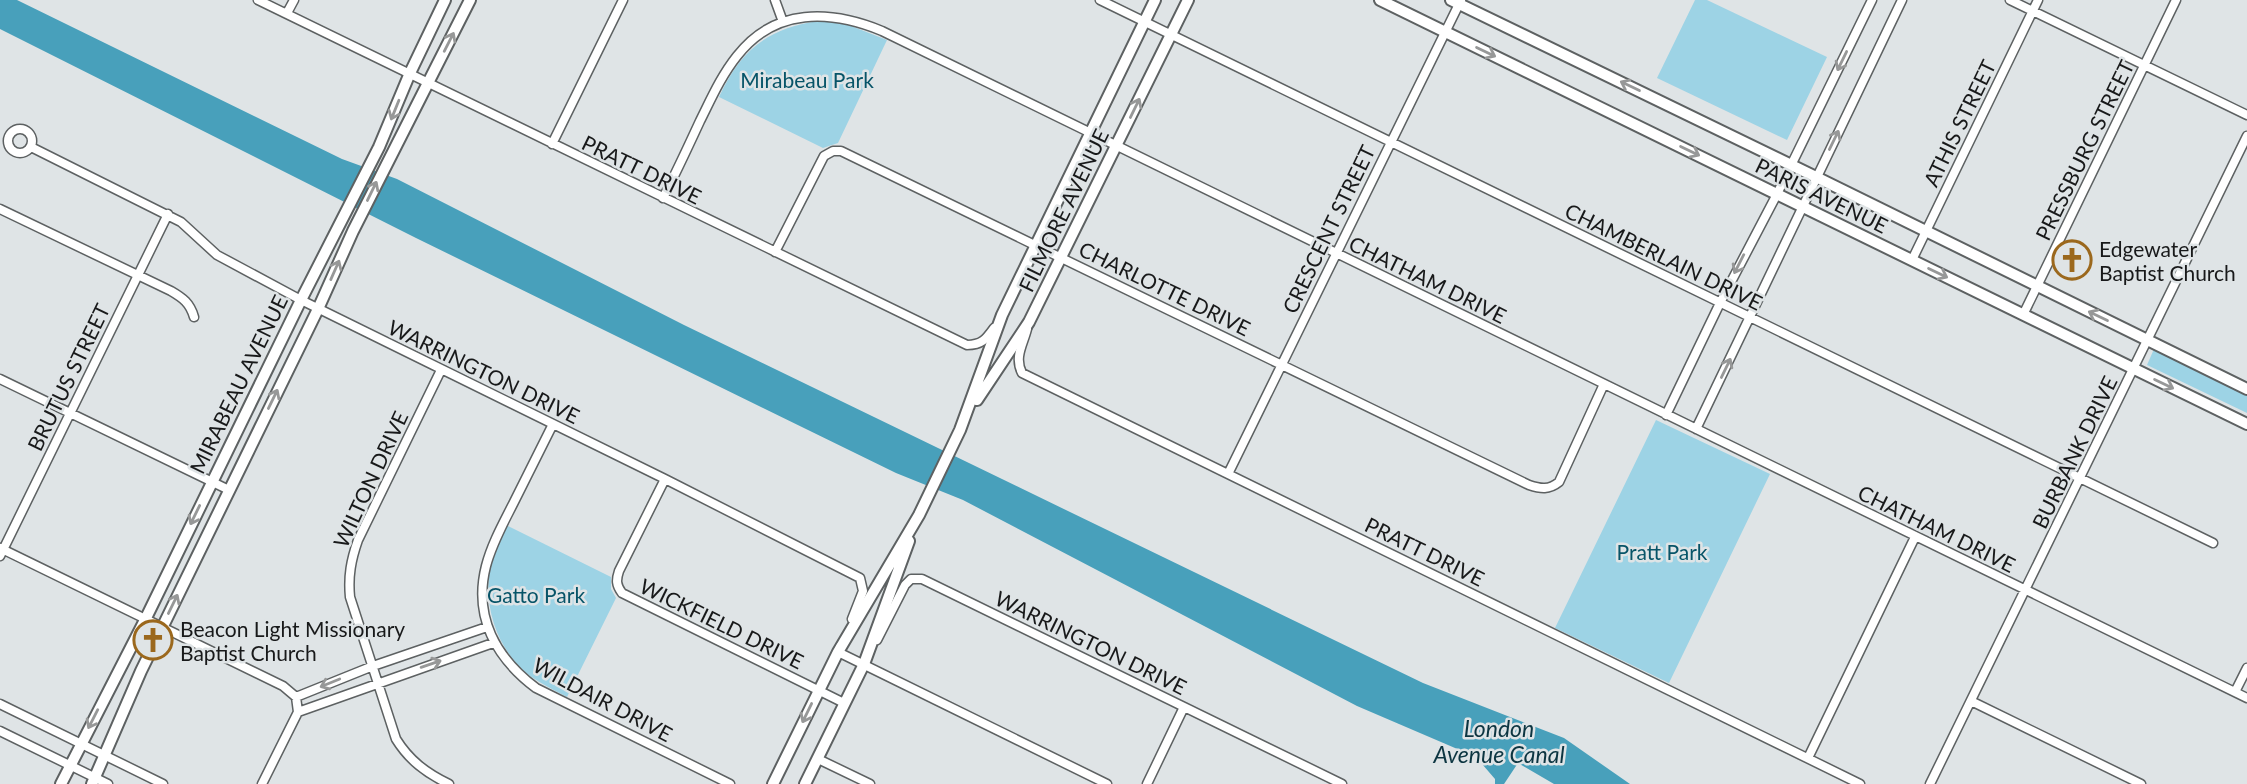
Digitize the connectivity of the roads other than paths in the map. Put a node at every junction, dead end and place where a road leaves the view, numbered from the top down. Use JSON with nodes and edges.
{"nodes":[{"id":1,"x":258,"y":0,"type":"edge"},
{"id":2,"x":293,"y":0,"type":"edge"},
{"id":3,"x":445,"y":0,"type":"edge"},
{"id":4,"x":623,"y":0,"type":"edge"},
{"id":5,"x":775,"y":0,"type":"edge"},
{"id":6,"x":1100,"y":0,"type":"edge"},
{"id":7,"x":1155,"y":0,"type":"edge"},
{"id":8,"x":1188,"y":0,"type":"edge"},
{"id":9,"x":1380,"y":0,"type":"edge"},
{"id":10,"x":1872,"y":0,"type":"edge"},
{"id":11,"x":1902,"y":0,"type":"edge"},
{"id":12,"x":2010,"y":0,"type":"edge"},
{"id":13,"x":2039,"y":0,"type":"edge"},
{"id":14,"x":2176,"y":0,"type":"edge"},
{"id":15,"x":1457,"y":1,"type":"edge"},
{"id":16,"x":467,"y":5,"type":"edge"},
{"id":17,"x":2033,"y":11,"type":"junction"},
{"id":18,"x":287,"y":13,"type":"junction"},
{"id":19,"x":783,"y":22,"type":"junction"},
{"id":20,"x":1144,"y":22,"type":"junction"},
{"id":21,"x":1445,"y":32,"type":"junction"},
{"id":22,"x":1171,"y":35,"type":"junction"},
{"id":23,"x":2144,"y":65,"type":"junction"},
{"id":24,"x":410,"y":73,"type":"junction"},
{"id":25,"x":428,"y":83,"type":"junction"},
{"id":26,"x":2247,"y":115,"type":"edge"},
{"id":27,"x":1090,"y":134,"type":"junction"},
{"id":28,"x":2247,"y":136,"type":"edge"},
{"id":29,"x":1390,"y":143,"type":"junction"},
{"id":30,"x":552,"y":145,"type":"junction"},
{"id":31,"x":1116,"y":146,"type":"junction"},
{"id":32,"x":31,"y":147,"type":"dead end"},
{"id":33,"x":1792,"y":165,"type":"junction"},
{"id":34,"x":1816,"y":177,"type":"junction"},
{"id":35,"x":1777,"y":194,"type":"junction"},
{"id":36,"x":663,"y":198,"type":"junction"},
{"id":37,"x":1802,"y":206,"type":"junction"},
{"id":38,"x":0,"y":209,"type":"edge"},
{"id":39,"x":168,"y":214,"type":"junction"},
{"id":40,"x":1926,"y":231,"type":"junction"},
{"id":41,"x":1036,"y":245,"type":"junction"},
{"id":42,"x":775,"y":252,"type":"junction"},
{"id":43,"x":1336,"y":254,"type":"junction"},
{"id":44,"x":1061,"y":257,"type":"junction"},
{"id":45,"x":1912,"y":260,"type":"junction"},
{"id":46,"x":137,"y":275,"type":"junction"},
{"id":47,"x":2037,"y":286,"type":"junction"},
{"id":48,"x":301,"y":300,"type":"junction"},
{"id":49,"x":1720,"y":303,"type":"junction"},
{"id":50,"x":318,"y":309,"type":"junction"},
{"id":51,"x":1002,"y":315,"type":"junction"},
{"id":52,"x":2023,"y":315,"type":"junction"},
{"id":53,"x":194,"y":317,"type":"dead end"},
{"id":54,"x":1750,"y":318,"type":"junction"},
{"id":55,"x":1028,"y":323,"type":"junction"},
{"id":56,"x":2148,"y":341,"type":"junction"},
{"id":57,"x":1282,"y":364,"type":"junction"},
{"id":58,"x":440,"y":370,"type":"junction"},
{"id":59,"x":2133,"y":370,"type":"junction"},
{"id":60,"x":0,"y":379,"type":"edge"},
{"id":61,"x":1604,"y":384,"type":"junction"},
{"id":62,"x":2247,"y":389,"type":"edge"},
{"id":63,"x":70,"y":413,"type":"junction"},
{"id":64,"x":1666,"y":415,"type":"junction"},
{"id":65,"x":553,"y":424,"type":"junction"},
{"id":66,"x":2247,"y":424,"type":"edge"},
{"id":67,"x":1696,"y":429,"type":"junction"},
{"id":68,"x":960,"y":430,"type":"junction"},
{"id":69,"x":1228,"y":474,"type":"junction"},
{"id":70,"x":2080,"y":478,"type":"junction"},
{"id":71,"x":665,"y":479,"type":"junction"},
{"id":72,"x":212,"y":482,"type":"junction"},
{"id":73,"x":229,"y":490,"type":"junction"},
{"id":74,"x":919,"y":515,"type":"junction"},
{"id":75,"x":1915,"y":537,"type":"junction"},
{"id":76,"x":2213,"y":543,"type":"dead end"},
{"id":77,"x":1,"y":551,"type":"edge"},
{"id":78,"x":2026,"y":591,"type":"junction"},
{"id":79,"x":145,"y":620,"type":"junction"},
{"id":80,"x":487,"y":627,"type":"junction"},
{"id":81,"x":162,"y":628,"type":"junction"},
{"id":82,"x":494,"y":643,"type":"junction"},
{"id":83,"x":838,"y":652,"type":"junction"},
{"id":84,"x":864,"y":664,"type":"junction"},
{"id":85,"x":373,"y":666,"type":"junction"},
{"id":86,"x":2247,"y":668,"type":"edge"},
{"id":87,"x":378,"y":682,"type":"junction"},
{"id":88,"x":818,"y":690,"type":"junction"},
{"id":89,"x":2235,"y":692,"type":"junction"},
{"id":90,"x":296,"y":697,"type":"junction"},
{"id":91,"x":2247,"y":698,"type":"edge"},
{"id":92,"x":1971,"y":701,"type":"junction"},
{"id":93,"x":844,"y":702,"type":"junction"},
{"id":94,"x":0,"y":704,"type":"edge"},
{"id":95,"x":1184,"y":707,"type":"junction"},
{"id":96,"x":298,"y":712,"type":"junction"},
{"id":97,"x":0,"y":731,"type":"edge"},
{"id":98,"x":80,"y":744,"type":"junction"},
{"id":99,"x":106,"y":756,"type":"junction"},
{"id":100,"x":1808,"y":758,"type":"junction"},
{"id":101,"x":818,"y":759,"type":"junction"},
{"id":102,"x":70,"y":766,"type":"junction"},
{"id":103,"x":93,"y":781,"type":"edge"},
{"id":104,"x":61,"y":784,"type":"edge"},
{"id":105,"x":108,"y":784,"type":"edge"},
{"id":106,"x":163,"y":784,"type":"edge"},
{"id":107,"x":262,"y":784,"type":"edge"},
{"id":108,"x":449,"y":784,"type":"edge"},
{"id":109,"x":730,"y":784,"type":"edge"},
{"id":110,"x":773,"y":784,"type":"edge"},
{"id":111,"x":805,"y":784,"type":"edge"},
{"id":112,"x":870,"y":784,"type":"edge"},
{"id":113,"x":1107,"y":784,"type":"edge"},
{"id":114,"x":1147,"y":784,"type":"edge"},
{"id":115,"x":1342,"y":784,"type":"edge"},
{"id":116,"x":1860,"y":784,"type":"edge"},
{"id":117,"x":1930,"y":784,"type":"edge"},
{"id":118,"x":2141,"y":784,"type":"edge"}],
"edges":[{"from":1,"to":18,"type":"street","name":"PRATT DRIVE"},
{"from":2,"to":18,"type":"street"},
{"from":3,"to":16,"type":"street"},
{"from":3,"to":24,"type":"street","name":"MIRABEAU AVENUE"},
{"from":4,"to":30,"type":"street"},
{"from":5,"to":19,"type":"street"},
{"from":6,"to":20,"type":"street","name":"CHAMBERLAIN DRIVE"},
{"from":7,"to":20,"type":"street","name":"FILMORE AVENUE"},
{"from":8,"to":22,"type":"street","name":"FILMORE AVENUE"},
{"from":9,"to":21,"type":"street","name":"PARIS AVENUE"},
{"from":10,"to":33,"type":"street","one_way":true},
{"from":34,"to":11,"type":"street","one_way":true},
{"from":12,"to":17,"type":"street"},
{"from":13,"to":17,"type":"street","name":"ATHIS STREET"},
{"from":14,"to":23,"type":"street","name":"PRESSBURG STREET"},
{"from":15,"to":21,"type":"street","name":"CRESCENT STREET"},
{"from":33,"to":15,"type":"street","name":"PARIS AVENUE","one_way":true},
{"from":25,"to":16,"type":"street","name":"MIRABEAU AVENUE","one_way":true},
{"from":17,"to":23,"type":"street"},
{"from":17,"to":40,"type":"street","name":"ATHIS STREET"},
{"from":18,"to":24,"type":"street","name":"PRATT DRIVE"},
{"from":19,"to":27,"type":"street","name":"CHATHAM DRIVE"},
{"from":19,"to":36,"type":"street","name":"CHATHAM DRIVE"},
{"from":20,"to":22,"type":"street","name":"CHAMBERLAIN DRIVE"},
{"from":20,"to":27,"type":"street","name":"FILMORE AVENUE"},
{"from":21,"to":29,"type":"street","name":"CRESCENT STREET"},
{"from":21,"to":35,"type":"street","name":"PARIS AVENUE","one_way":true},
{"from":22,"to":29,"type":"street","name":"CHAMBERLAIN DRIVE"},
{"from":31,"to":22,"type":"street","name":"FILMORE AVENUE","one_way":true},
{"from":23,"to":26,"type":"street"},
{"from":23,"to":47,"type":"street","name":"PRESSBURG STREET"},
{"from":24,"to":25,"type":"street","name":"PRATT DRIVE"},
{"from":24,"to":48,"type":"street","name":"MIRABEAU AVENUE","one_way":true},
{"from":25,"to":30,"type":"street","name":"PRATT DRIVE"},
{"from":50,"to":25,"type":"street","name":"MIRABEAU AVENUE","one_way":true},
{"from":27,"to":31,"type":"street","name":"CHATHAM DRIVE"},
{"from":27,"to":41,"type":"street","name":"FILMORE AVENUE"},
{"from":28,"to":56,"type":"street","name":"BURBANK DRIVE"},
{"from":29,"to":43,"type":"street","name":"CRESCENT STREET"},
{"from":29,"to":49,"type":"street","name":"CHAMBERLAIN DRIVE"},
{"from":30,"to":36,"type":"street","name":"PRATT DRIVE"},
{"from":31,"to":43,"type":"street","name":"CHATHAM DRIVE"},
{"from":31,"to":44,"type":"street","name":"FILMORE AVENUE"},
{"from":32,"to":39,"type":"street","name":"WARRINGTON DRIVE"},
{"from":33,"to":34,"type":"street","name":"PARIS AVENUE"},
{"from":33,"to":35,"type":"street"},
{"from":34,"to":37,"type":"street"},
{"from":34,"to":40,"type":"street","name":"PARIS AVENUE"},
{"from":35,"to":37,"type":"street","name":"PARIS AVENUE"},
{"from":35,"to":49,"type":"street","one_way":true},
{"from":36,"to":42,"type":"street","name":"PRATT DRIVE"},
{"from":37,"to":45,"type":"street","name":"PARIS AVENUE"},
{"from":37,"to":54,"type":"street"},
{"from":38,"to":46,"type":"street"},
{"from":39,"to":46,"type":"street","name":"BRUTUS STREET"},
{"from":39,"to":48,"type":"street","name":"WARRINGTON DRIVE"},
{"from":40,"to":45,"type":"street","name":"ATHIS STREET"},
{"from":40,"to":47,"type":"street","name":"PARIS AVENUE"},
{"from":41,"to":42,"type":"street","name":"CHARLOTTE DRIVE"},
{"from":41,"to":44,"type":"street","name":"CHARLOTTE DRIVE"},
{"from":41,"to":51,"type":"street","name":"FILMORE AVENUE"},
{"from":42,"to":51,"type":"street","name":"PRATT DRIVE"},
{"from":43,"to":57,"type":"street","name":"CRESCENT STREET"},
{"from":43,"to":61,"type":"street","name":"CHATHAM DRIVE"},
{"from":44,"to":55,"type":"street","name":"FILMORE AVENUE"},
{"from":44,"to":57,"type":"street","name":"CHARLOTTE DRIVE"},
{"from":45,"to":52,"type":"street","name":"PARIS AVENUE","one_way":true},
{"from":46,"to":53,"type":"street"},
{"from":46,"to":63,"type":"street","name":"BRUTUS STREET"},
{"from":47,"to":52,"type":"street","name":"PRESSBURG STREET"},
{"from":56,"to":47,"type":"street","name":"PARIS AVENUE","one_way":true},
{"from":48,"to":50,"type":"street","name":"WARRINGTON DRIVE"},
{"from":48,"to":72,"type":"street","name":"MIRABEAU AVENUE"},
{"from":49,"to":54,"type":"street","name":"CHAMBERLAIN DRIVE"},
{"from":49,"to":64,"type":"street"},
{"from":50,"to":58,"type":"street","name":"WARRINGTON DRIVE"},
{"from":73,"to":50,"type":"street","name":"MIRABEAU AVENUE","one_way":true},
{"from":51,"to":68,"type":"street","name":"FILMORE AVENUE"},
{"from":52,"to":59,"type":"street","name":"PARIS AVENUE"},
{"from":67,"to":54,"type":"street","one_way":true},
{"from":54,"to":70,"type":"street","name":"CHAMBERLAIN DRIVE"},
{"from":55,"to":68,"type":"street","name":"FILMORE AVENUE"},
{"from":55,"to":69,"type":"street","name":"PRATT DRIVE"},
{"from":56,"to":59,"type":"street","name":"BURBANK DRIVE"},
{"from":56,"to":62,"type":"street","name":"PARIS AVENUE"},
{"from":57,"to":61,"type":"street","name":"CHARLOTTE DRIVE"},
{"from":57,"to":69,"type":"street","name":"CRESCENT STREET"},
{"from":58,"to":65,"type":"street","name":"WARRINGTON DRIVE"},
{"from":58,"to":85,"type":"street","name":"WILTON DRIVE"},
{"from":59,"to":66,"type":"street","name":"PARIS AVENUE","one_way":true},
{"from":59,"to":70,"type":"street","name":"BURBANK DRIVE"},
{"from":60,"to":63,"type":"street"},
{"from":61,"to":64,"type":"street","name":"CHATHAM DRIVE"},
{"from":63,"to":72,"type":"street"},
{"from":63,"to":77,"type":"street","name":"BRUTUS STREET"},
{"from":64,"to":67,"type":"street","name":"CHATHAM DRIVE"},
{"from":65,"to":71,"type":"street","name":"WARRINGTON DRIVE"},
{"from":65,"to":80,"type":"street","name":"WILDAIR DRIVE"},
{"from":67,"to":75,"type":"street","name":"CHATHAM DRIVE"},
{"from":68,"to":74,"type":"street","name":"FILMORE AVENUE"},
{"from":69,"to":100,"type":"street","name":"PRATT DRIVE"},
{"from":70,"to":76,"type":"street","name":"CHAMBERLAIN DRIVE"},
{"from":70,"to":78,"type":"street","name":"BURBANK DRIVE"},
{"from":71,"to":83,"type":"street","name":"WARRINGTON DRIVE"},
{"from":71,"to":88,"type":"street","name":"WICKFIELD DRIVE"},
{"from":72,"to":73,"type":"street"},
{"from":72,"to":79,"type":"street","name":"MIRABEAU AVENUE","one_way":true},
{"from":81,"to":73,"type":"street","name":"MIRABEAU AVENUE","one_way":true},
{"from":74,"to":83,"type":"street","name":"FILMORE AVENUE"},
{"from":74,"to":84,"type":"street","name":"FILMORE AVENUE"},
{"from":75,"to":78,"type":"street","name":"CHATHAM DRIVE"},
{"from":75,"to":100,"type":"street"},
{"from":77,"to":79,"type":"street"},
{"from":78,"to":89,"type":"street","name":"CHATHAM DRIVE"},
{"from":78,"to":92,"type":"street","name":"BURBANK DRIVE"},
{"from":79,"to":81,"type":"street"},
{"from":79,"to":98,"type":"street","name":"MIRABEAU AVENUE","one_way":true},
{"from":80,"to":82,"type":"street","name":"WILDAIR DRIVE"},
{"from":80,"to":85,"type":"street"},
{"from":81,"to":90,"type":"street"},
{"from":81,"to":99,"type":"street","name":"MIRABEAU AVENUE"},
{"from":87,"to":82,"type":"street","one_way":true},
{"from":82,"to":109,"type":"street","name":"WILDAIR DRIVE"},
{"from":83,"to":84,"type":"street","name":"WICKFIELD DRIVE"},
{"from":83,"to":88,"type":"street","name":"FILMORE AVENUE"},
{"from":84,"to":93,"type":"street","name":"FILMORE AVENUE"},
{"from":84,"to":95,"type":"street","name":"WARRINGTON DRIVE"},
{"from":84,"to":113,"type":"street","name":"WICKFIELD DRIVE"},
{"from":85,"to":87,"type":"street","name":"WILTON DRIVE"},
{"from":85,"to":90,"type":"street","one_way":true},
{"from":86,"to":89,"type":"street"},
{"from":87,"to":96,"type":"street"},
{"from":87,"to":108,"type":"street","name":"WILTON DRIVE"},
{"from":88,"to":93,"type":"street","name":"WICKFIELD DRIVE"},
{"from":88,"to":110,"type":"street","name":"FILMORE AVENUE","one_way":true},
{"from":89,"to":91,"type":"street","name":"CHATHAM DRIVE"},
{"from":90,"to":96,"type":"street"},
{"from":92,"to":117,"type":"street","name":"BURBANK DRIVE"},
{"from":92,"to":118,"type":"street"},
{"from":93,"to":101,"type":"street","name":"FILMORE AVENUE"},
{"from":94,"to":98,"type":"street"},
{"from":95,"to":114,"type":"street"},
{"from":95,"to":115,"type":"street","name":"WARRINGTON DRIVE"},
{"from":96,"to":107,"type":"street"},
{"from":97,"to":102,"type":"street"},
{"from":98,"to":99,"type":"street"},
{"from":98,"to":102,"type":"street","name":"MIRABEAU AVENUE"},
{"from":99,"to":103,"type":"street","name":"MIRABEAU AVENUE"},
{"from":99,"to":106,"type":"street"},
{"from":100,"to":116,"type":"street","name":"PRATT DRIVE"},
{"from":101,"to":111,"type":"street","name":"FILMORE AVENUE"},
{"from":101,"to":112,"type":"street"},
{"from":102,"to":103,"type":"street"},
{"from":102,"to":104,"type":"street","name":"MIRABEAU AVENUE"},
{"from":103,"to":105,"type":"street"}]}
